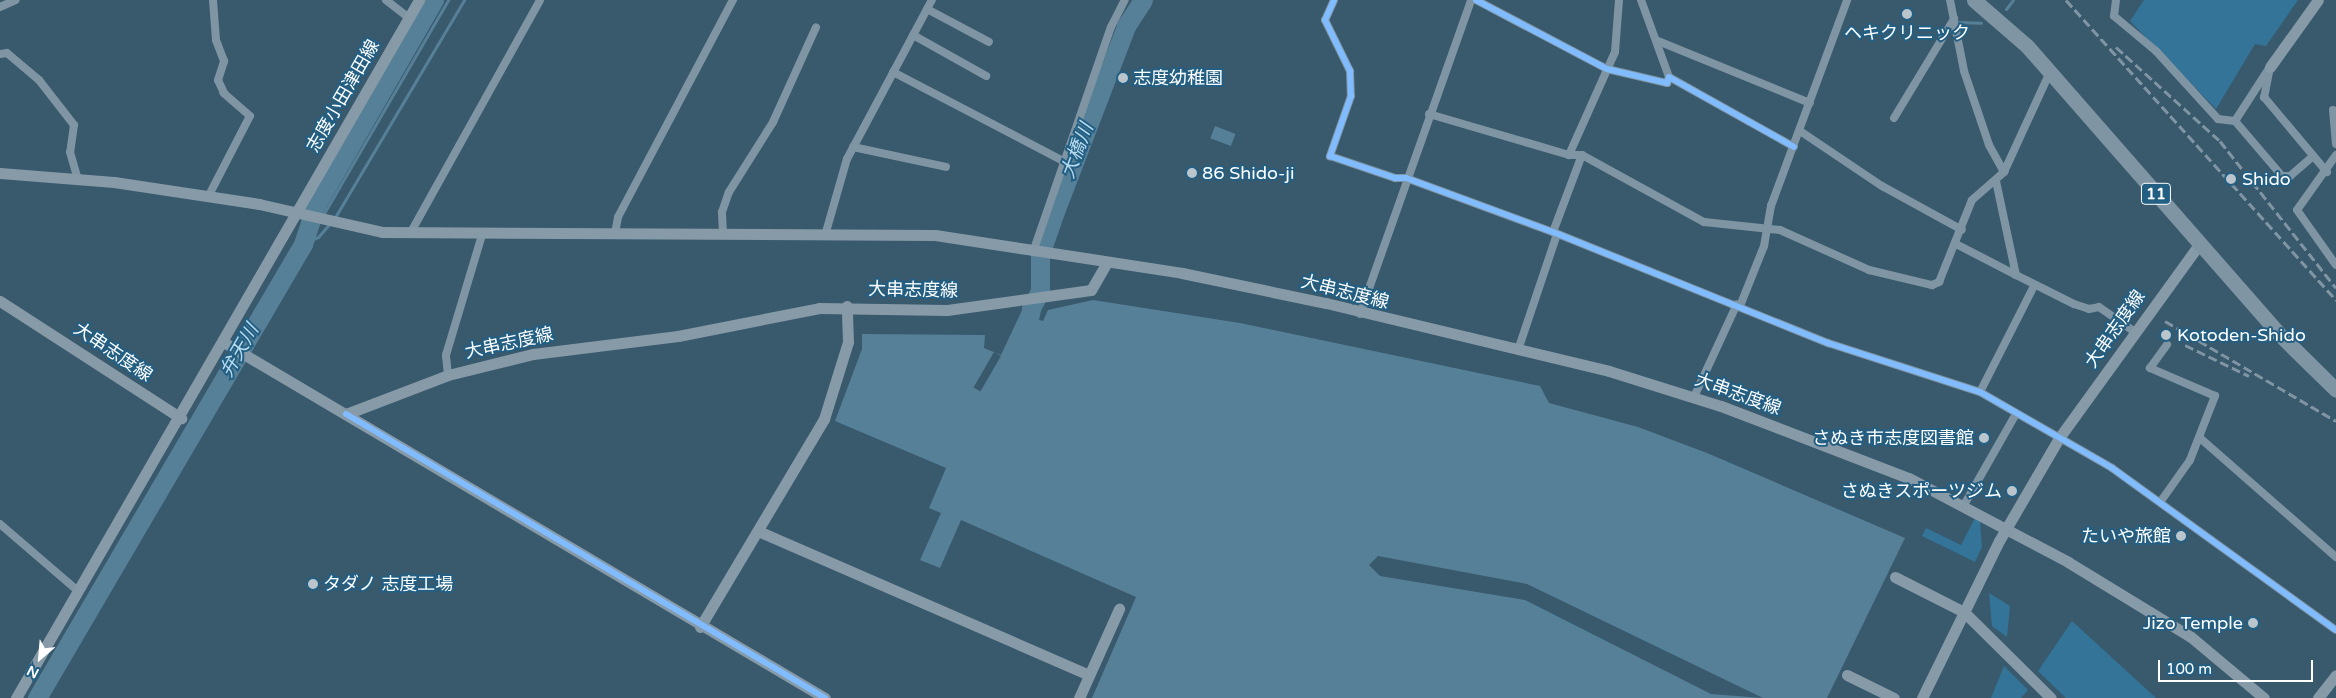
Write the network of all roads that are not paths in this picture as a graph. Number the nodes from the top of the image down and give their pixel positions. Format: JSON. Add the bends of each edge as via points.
{"nodes":[{"id":1,"x":16,"y":0,"type":"edge"},
{"id":2,"x":213,"y":0,"type":"edge"},
{"id":3,"x":386,"y":0,"type":"edge"},
{"id":4,"x":419,"y":0,"type":"edge"},
{"id":5,"x":540,"y":0,"type":"edge"},
{"id":6,"x":733,"y":0,"type":"edge"},
{"id":7,"x":932,"y":0,"type":"edge"},
{"id":8,"x":1125,"y":0,"type":"edge"},
{"id":9,"x":1334,"y":0,"type":"edge"},
{"id":10,"x":1471,"y":0,"type":"edge"},
{"id":11,"x":1476,"y":0,"type":"edge"},
{"id":12,"x":1619,"y":0,"type":"edge"},
{"id":13,"x":1642,"y":0,"type":"edge"},
{"id":14,"x":1847,"y":0,"type":"edge"},
{"id":15,"x":1950,"y":0,"type":"edge"},
{"id":16,"x":1974,"y":0,"type":"edge"},
{"id":17,"x":2116,"y":0,"type":"edge"},
{"id":18,"x":2318,"y":0,"type":"edge"},
{"id":19,"x":0,"y":7,"type":"edge"},
{"id":20,"x":927,"y":9,"type":"junction"},
{"id":21,"x":409,"y":18,"type":"junction"},
{"id":22,"x":1954,"y":19,"type":"junction"},
{"id":23,"x":816,"y":28,"type":"dead end"},
{"id":24,"x":913,"y":35,"type":"junction"},
{"id":25,"x":1658,"y":41,"type":"junction"},
{"id":26,"x":989,"y":42,"type":"dead end"},
{"id":27,"x":0,"y":54,"type":"edge"},
{"id":28,"x":2270,"y":67,"type":"junction"},
{"id":29,"x":1607,"y":69,"type":"junction"},
{"id":30,"x":893,"y":72,"type":"junction"},
{"id":31,"x":2050,"y":72,"type":"junction"},
{"id":32,"x":986,"y":76,"type":"dead end"},
{"id":33,"x":1669,"y":77,"type":"junction"},
{"id":34,"x":1810,"y":103,"type":"junction"},
{"id":35,"x":2333,"y":110,"type":"dead end"},
{"id":36,"x":1429,"y":114,"type":"junction"},
{"id":37,"x":1894,"y":118,"type":"dead end"},
{"id":38,"x":2235,"y":121,"type":"junction"},
{"id":39,"x":1800,"y":131,"type":"junction"},
{"id":40,"x":2336,"y":144,"type":"edge"},
{"id":41,"x":852,"y":147,"type":"junction"},
{"id":42,"x":1794,"y":147,"type":"junction"},
{"id":43,"x":1569,"y":155,"type":"junction"},
{"id":44,"x":1582,"y":155,"type":"junction"},
{"id":45,"x":2312,"y":156,"type":"junction"},
{"id":46,"x":2336,"y":156,"type":"edge"},
{"id":47,"x":1063,"y":161,"type":"junction"},
{"id":48,"x":946,"y":167,"type":"dead end"},
{"id":49,"x":2004,"y":172,"type":"junction"},
{"id":50,"x":2327,"y":172,"type":"junction"},
{"id":51,"x":0,"y":173,"type":"edge"},
{"id":52,"x":1406,"y":178,"type":"junction"},
{"id":53,"x":78,"y":180,"type":"junction"},
{"id":54,"x":1996,"y":181,"type":"junction"},
{"id":55,"x":208,"y":197,"type":"junction"},
{"id":56,"x":296,"y":211,"type":"junction"},
{"id":57,"x":1766,"y":227,"type":"junction"},
{"id":58,"x":1962,"y":230,"type":"junction"},
{"id":59,"x":411,"y":232,"type":"junction"},
{"id":60,"x":483,"y":232,"type":"junction"},
{"id":61,"x":826,"y":232,"type":"junction"},
{"id":62,"x":616,"y":233,"type":"junction"},
{"id":63,"x":723,"y":233,"type":"junction"},
{"id":64,"x":1555,"y":233,"type":"junction"},
{"id":65,"x":2200,"y":243,"type":"junction"},
{"id":66,"x":1956,"y":244,"type":"junction"},
{"id":67,"x":1034,"y":252,"type":"junction"},
{"id":68,"x":1106,"y":262,"type":"junction"},
{"id":69,"x":2336,"y":265,"type":"edge"},
{"id":70,"x":2016,"y":275,"type":"junction"},
{"id":71,"x":2034,"y":286,"type":"junction"},
{"id":72,"x":0,"y":301,"type":"edge"},
{"id":73,"x":1738,"y":305,"type":"junction"},
{"id":74,"x":847,"y":306,"type":"junction"},
{"id":75,"x":1360,"y":315,"type":"junction"},
{"id":76,"x":2135,"y":332,"type":"junction"},
{"id":77,"x":225,"y":343,"type":"junction"},
{"id":78,"x":2166,"y":345,"type":"dead end"},
{"id":79,"x":1518,"y":350,"type":"junction"},
{"id":80,"x":448,"y":375,"type":"junction"},
{"id":81,"x":2336,"y":390,"type":"edge"},
{"id":82,"x":1980,"y":392,"type":"junction"},
{"id":83,"x":1694,"y":397,"type":"junction"},
{"id":84,"x":346,"y":414,"type":"junction"},
{"id":85,"x":2016,"y":414,"type":"junction"},
{"id":86,"x":181,"y":418,"type":"junction"},
{"id":87,"x":2060,"y":438,"type":"junction"},
{"id":88,"x":2200,"y":438,"type":"junction"},
{"id":89,"x":2161,"y":501,"type":"junction"},
{"id":90,"x":1964,"y":505,"type":"junction"},
{"id":91,"x":0,"y":524,"type":"edge"},
{"id":92,"x":2007,"y":528,"type":"junction"},
{"id":93,"x":758,"y":532,"type":"junction"},
{"id":94,"x":2336,"y":557,"type":"edge"},
{"id":95,"x":1895,"y":577,"type":"dead end"},
{"id":96,"x":79,"y":592,"type":"junction"},
{"id":97,"x":1119,"y":609,"type":"dead end"},
{"id":98,"x":1964,"y":612,"type":"junction"},
{"id":99,"x":700,"y":627,"type":"junction"},
{"id":100,"x":2336,"y":630,"type":"edge"},
{"id":101,"x":1089,"y":675,"type":"junction"},
{"id":102,"x":1847,"y":675,"type":"dead end"},
{"id":103,"x":2336,"y":675,"type":"edge"},
{"id":104,"x":16,"y":698,"type":"edge"},
{"id":105,"x":825,"y":698,"type":"edge"},
{"id":106,"x":1079,"y":698,"type":"edge"},
{"id":107,"x":1894,"y":698,"type":"edge"},
{"id":108,"x":1922,"y":698,"type":"edge"},
{"id":109,"x":2051,"y":698,"type":"edge"},
{"id":110,"x":2264,"y":698,"type":"edge"},
{"id":111,"x":2318,"y":698,"type":"edge"}],
"edges":[{"from":1,"to":19,"type":"street"},
{"from":2,"to":55,"type":"street","via":[[216,40],[224,61],[218,80],[224,93],[250,116]]},
{"from":3,"to":21,"type":"street"},
{"from":4,"to":21,"type":"main road","name":"志度小田津田線"},
{"from":5,"to":59,"type":"street"},
{"from":6,"to":62,"type":"street","via":[[618,217]]},
{"from":7,"to":20,"type":"street"},
{"from":8,"to":47,"type":"street","via":[[1111,27]]},
{"from":9,"to":52,"type":"street","via":[[1325,20],[1350,71],[1351,96],[1330,156],[1395,178]]},
{"from":10,"to":36,"type":"street"},
{"from":11,"to":29,"type":"street"},
{"from":12,"to":29,"type":"street","via":[[1615,52]]},
{"from":13,"to":25,"type":"street"},
{"from":14,"to":34,"type":"street"},
{"from":15,"to":22,"type":"street"},
{"from":16,"to":31,"type":"highway","number":"11"},
{"from":17,"to":38,"type":"street","via":[[2114,16],[2156,50],[2218,119]]},
{"from":18,"to":28,"type":"main road"},
{"from":20,"to":24,"type":"street"},
{"from":20,"to":26,"type":"street"},
{"from":21,"to":56,"type":"main road","name":"志度小田津田線"},
{"from":22,"to":37,"type":"street"},
{"from":22,"to":49,"type":"street","via":[[1964,70],[1989,145]]},
{"from":23,"to":63,"type":"street","via":[[773,122],[729,192],[722,212]]},
{"from":24,"to":30,"type":"street"},
{"from":24,"to":32,"type":"street"},
{"from":25,"to":33,"type":"street"},
{"from":25,"to":34,"type":"street"},
{"from":27,"to":53,"type":"street","via":[[7,53],[40,80],[74,125],[70,152]]},
{"from":28,"to":38,"type":"street"},
{"from":28,"to":45,"type":"street","via":[[2264,97]]},
{"from":29,"to":33,"type":"street","via":[[1667,83]]},
{"from":29,"to":43,"type":"street"},
{"from":30,"to":41,"type":"street"},
{"from":30,"to":47,"type":"street"},
{"from":31,"to":49,"type":"street"},
{"from":31,"to":65,"type":"highway","number":"11"},
{"from":33,"to":42,"type":"street"},
{"from":34,"to":39,"type":"street"},
{"from":35,"to":40,"type":"street"},
{"from":36,"to":43,"type":"street"},
{"from":36,"to":52,"type":"street"},
{"from":38,"to":45,"type":"street","via":[[2282,176],[2290,176]]},
{"from":39,"to":42,"type":"street"},
{"from":39,"to":58,"type":"street","via":[[1882,186]]},
{"from":41,"to":48,"type":"street"},
{"from":41,"to":61,"type":"street"},
{"from":42,"to":57,"type":"street"},
{"from":43,"to":44,"type":"street"},
{"from":44,"to":57,"type":"street","via":[[1704,222],[1738,229]]},
{"from":44,"to":64,"type":"street"},
{"from":45,"to":50,"type":"street"},
{"from":46,"to":50,"type":"street"},
{"from":47,"to":67,"type":"street"},
{"from":49,"to":54,"type":"street"},
{"from":50,"to":69,"type":"street","via":[[2297,210]]},
{"from":51,"to":53,"type":"main road","name":"大串志度線"},
{"from":52,"to":64,"type":"street"},
{"from":52,"to":75,"type":"street"},
{"from":53,"to":55,"type":"main road","name":"大串志度線"},
{"from":54,"to":58,"type":"street","via":[[1982,188],[1972,200]]},
{"from":54,"to":70,"type":"street"},
{"from":55,"to":56,"type":"main road","name":"大串志度線"},
{"from":56,"to":59,"type":"main road","name":"大串志度線","via":[[362,230]]},
{"from":56,"to":77,"type":"main road","name":"志度小田津田線"},
{"from":57,"to":66,"type":"street","via":[[1820,246],[1869,270],[1932,285],[1939,282]]},
{"from":57,"to":73,"type":"street","via":[[1764,246]]},
{"from":58,"to":66,"type":"street"},
{"from":59,"to":60,"type":"main road","name":"大串志度線"},
{"from":60,"to":62,"type":"main road","name":"大串志度線"},
{"from":60,"to":80,"type":"street","via":[[446,355]]},
{"from":61,"to":63,"type":"main road","name":"大串志度線"},
{"from":61,"to":67,"type":"main road","name":"大串志度線","via":[[935,235]]},
{"from":62,"to":63,"type":"main road","name":"大串志度線"},
{"from":64,"to":73,"type":"street"},
{"from":64,"to":79,"type":"street"},
{"from":65,"to":76,"type":"main road","name":"大串志度線"},
{"from":65,"to":81,"type":"highway","number":"11","via":[[2278,333]]},
{"from":66,"to":70,"type":"street"},
{"from":67,"to":68,"type":"main road","name":"大串志度線"},
{"from":68,"to":74,"type":"main road","name":"大串志度線","via":[[1091,290],[1024,302],[948,310]]},
{"from":68,"to":75,"type":"main road","name":"大串志度線","via":[[1230,283]]},
{"from":70,"to":71,"type":"street"},
{"from":71,"to":76,"type":"street","via":[[2089,310],[2098,307]]},
{"from":71,"to":82,"type":"street"},
{"from":72,"to":86,"type":"main road","name":"大串志度線"},
{"from":73,"to":82,"type":"street","via":[[1837,346]]},
{"from":73,"to":83,"type":"street"},
{"from":74,"to":80,"type":"main road","name":"大串志度線","via":[[678,336],[533,354]]},
{"from":74,"to":93,"type":"main road","via":[[848,342],[824,419]]},
{"from":75,"to":79,"type":"main road","name":"大串志度線"},
{"from":76,"to":87,"type":"main road","name":"大串志度線"},
{"from":77,"to":84,"type":"main road"},
{"from":77,"to":86,"type":"main road"},
{"from":78,"to":88,"type":"street","via":[[2150,368],[2215,396]]},
{"from":79,"to":83,"type":"main road","name":"大串志度線"},
{"from":80,"to":84,"type":"main road","name":"大串志度線"},
{"from":82,"to":85,"type":"street"},
{"from":83,"to":90,"type":"main road","name":"大串志度線","via":[[1910,478]]},
{"from":84,"to":99,"type":"main road"},
{"from":85,"to":87,"type":"street"},
{"from":85,"to":90,"type":"street"},
{"from":86,"to":96,"type":"main road"},
{"from":87,"to":89,"type":"street"},
{"from":87,"to":92,"type":"main road","name":"大串志度線"},
{"from":88,"to":89,"type":"street"},
{"from":88,"to":94,"type":"street"},
{"from":89,"to":100,"type":"street"},
{"from":90,"to":92,"type":"main road","name":"大串志度線"},
{"from":91,"to":96,"type":"street"},
{"from":92,"to":98,"type":"main road"},
{"from":92,"to":110,"type":"main road","via":[[2191,637]]},
{"from":93,"to":99,"type":"main road"},
{"from":93,"to":101,"type":"main road"},
{"from":95,"to":98,"type":"main road"},
{"from":96,"to":104,"type":"main road"},
{"from":97,"to":101,"type":"main road"},
{"from":98,"to":108,"type":"main road"},
{"from":98,"to":109,"type":"main road"},
{"from":99,"to":105,"type":"main road"},
{"from":101,"to":106,"type":"main road"},
{"from":102,"to":107,"type":"main road"},
{"from":103,"to":111,"type":"main road"}]}
